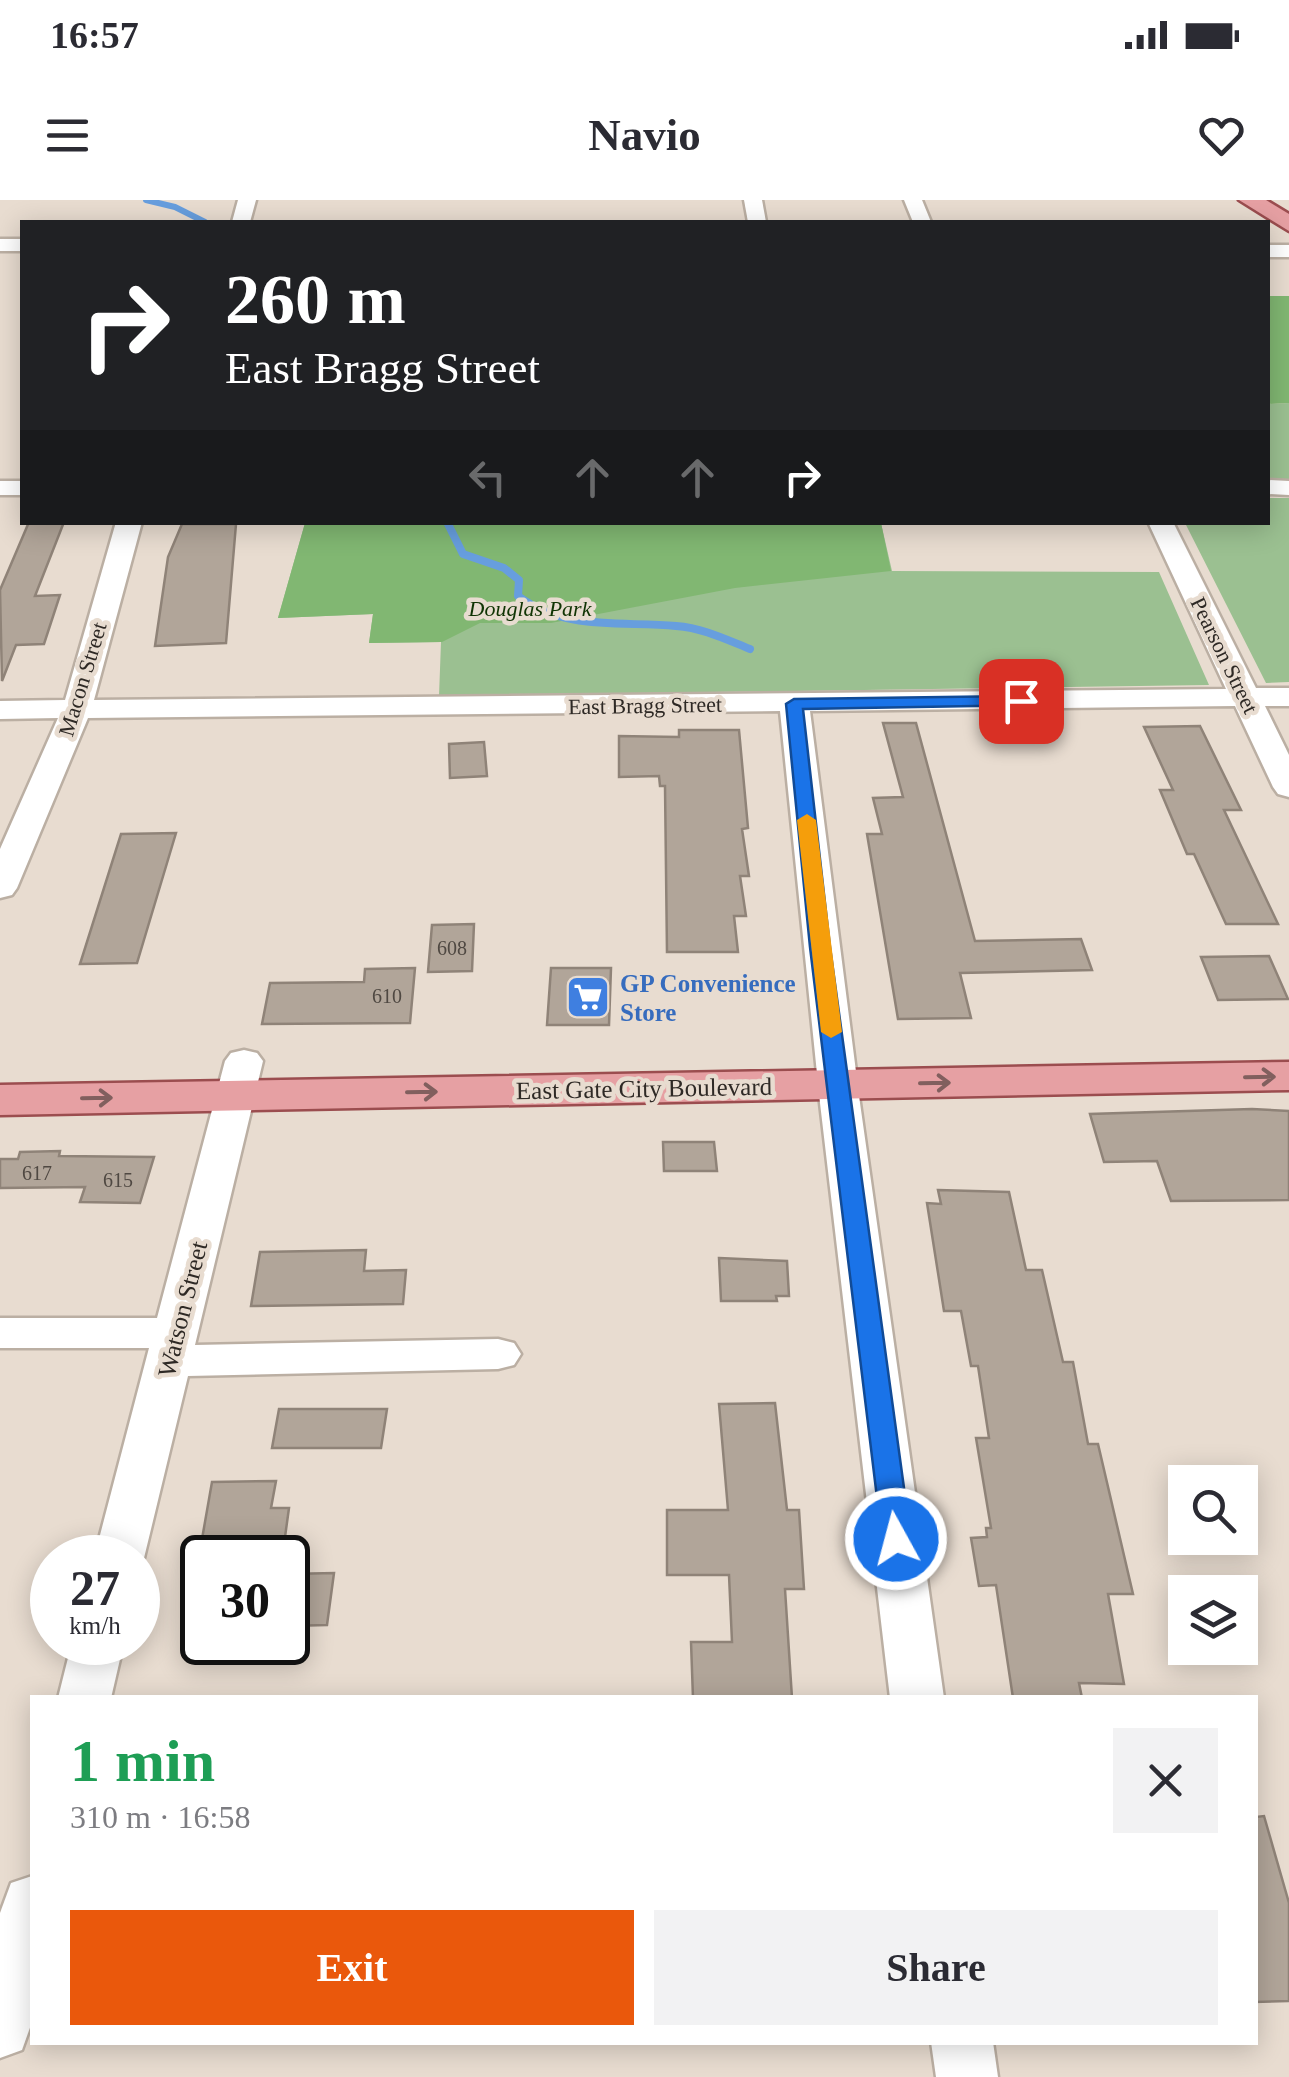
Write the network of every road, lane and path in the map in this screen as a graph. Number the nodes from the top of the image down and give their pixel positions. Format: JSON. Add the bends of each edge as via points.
{"nodes":[{"id":1,"x":1250,"y":200,"type":"edge"},
{"id":2,"x":1289,"y":224,"type":"edge"},
{"id":3,"x":128,"y":525,"type":"edge"},
{"id":4,"x":1161,"y":525,"type":"edge"},
{"id":5,"x":1289,"y":697,"type":"edge"},
{"id":6,"x":1247,"y":698,"type":"junction"},
{"id":7,"x":794,"y":704,"type":"junction"},
{"id":8,"x":77,"y":709,"type":"junction"},
{"id":9,"x":0,"y":710,"type":"edge"},
{"id":10,"x":1289,"y":787,"type":"edge"},
{"id":11,"x":0,"y":888,"type":"edge"},
{"id":12,"x":1289,"y":1043,"type":"edge"},
{"id":13,"x":0,"y":1066,"type":"edge"},
{"id":14,"x":836,"y":1068,"type":"junction"},
{"id":15,"x":1289,"y":1076,"type":"edge"},
{"id":16,"x":240,"y":1078,"type":"junction"},
{"id":17,"x":0,"y":1100,"type":"edge"},
{"id":18,"x":0,"y":1333,"type":"edge"},
{"id":19,"x":172,"y":1347,"type":"junction"},
{"id":20,"x":498,"y":1354,"type":"dead end"},
{"id":21,"x":125,"y":1535,"type":"edge"},
{"id":22,"x":92,"y":1665,"type":"edge"},
{"id":23,"x":85,"y":1695,"type":"edge"},
{"id":24,"x":917,"y":1695,"type":"edge"},
{"id":25,"x":30,"y":1894,"type":"edge"},
{"id":26,"x":0,"y":1895,"type":"edge"},
{"id":27,"x":30,"y":1910,"type":"edge"},
{"id":28,"x":0,"y":2030,"type":"edge"},
{"id":29,"x":962,"y":2045,"type":"edge"},
{"id":30,"x":967,"y":2077,"type":"edge"}],
"edges":[{"from":1,"to":2,"type":"main road"},
{"from":3,"to":8,"type":"street","name":"Macon Street"},
{"from":4,"to":6,"type":"street","name":"Pearson Street"},
{"from":5,"to":6,"type":"street","name":"East Bragg Street"},
{"from":6,"to":7,"type":"street","name":"East Bragg Street"},
{"from":6,"to":10,"type":"street","name":"Pearson Street"},
{"from":7,"to":8,"type":"street","name":"East Bragg Street"},
{"from":7,"to":14,"type":"street"},
{"from":8,"to":9,"type":"street","name":"East Bragg Street"},
{"from":8,"to":11,"type":"street","name":"Macon Street"},
{"from":12,"to":14,"type":"main road","name":"East Gate City Boulevard"},
{"from":13,"to":16,"type":"main road","name":"East Gate City Boulevard"},
{"from":14,"to":15,"type":"main road","name":"East Gate City Boulevard","one_way":true},
{"from":14,"to":16,"type":"main road","name":"East Gate City Boulevard"},
{"from":14,"to":24,"type":"street"},
{"from":17,"to":16,"type":"main road","name":"East Gate City Boulevard","one_way":true},
{"from":16,"to":19,"type":"street","name":"Watson Street"},
{"from":18,"to":19,"type":"street"},
{"from":19,"to":20,"type":"street"},
{"from":19,"to":21,"type":"street","name":"Watson Street"},
{"from":22,"to":23,"type":"street"},
{"from":25,"to":26,"type":"street"},
{"from":27,"to":28,"type":"street"},
{"from":29,"to":30,"type":"street"}]}
